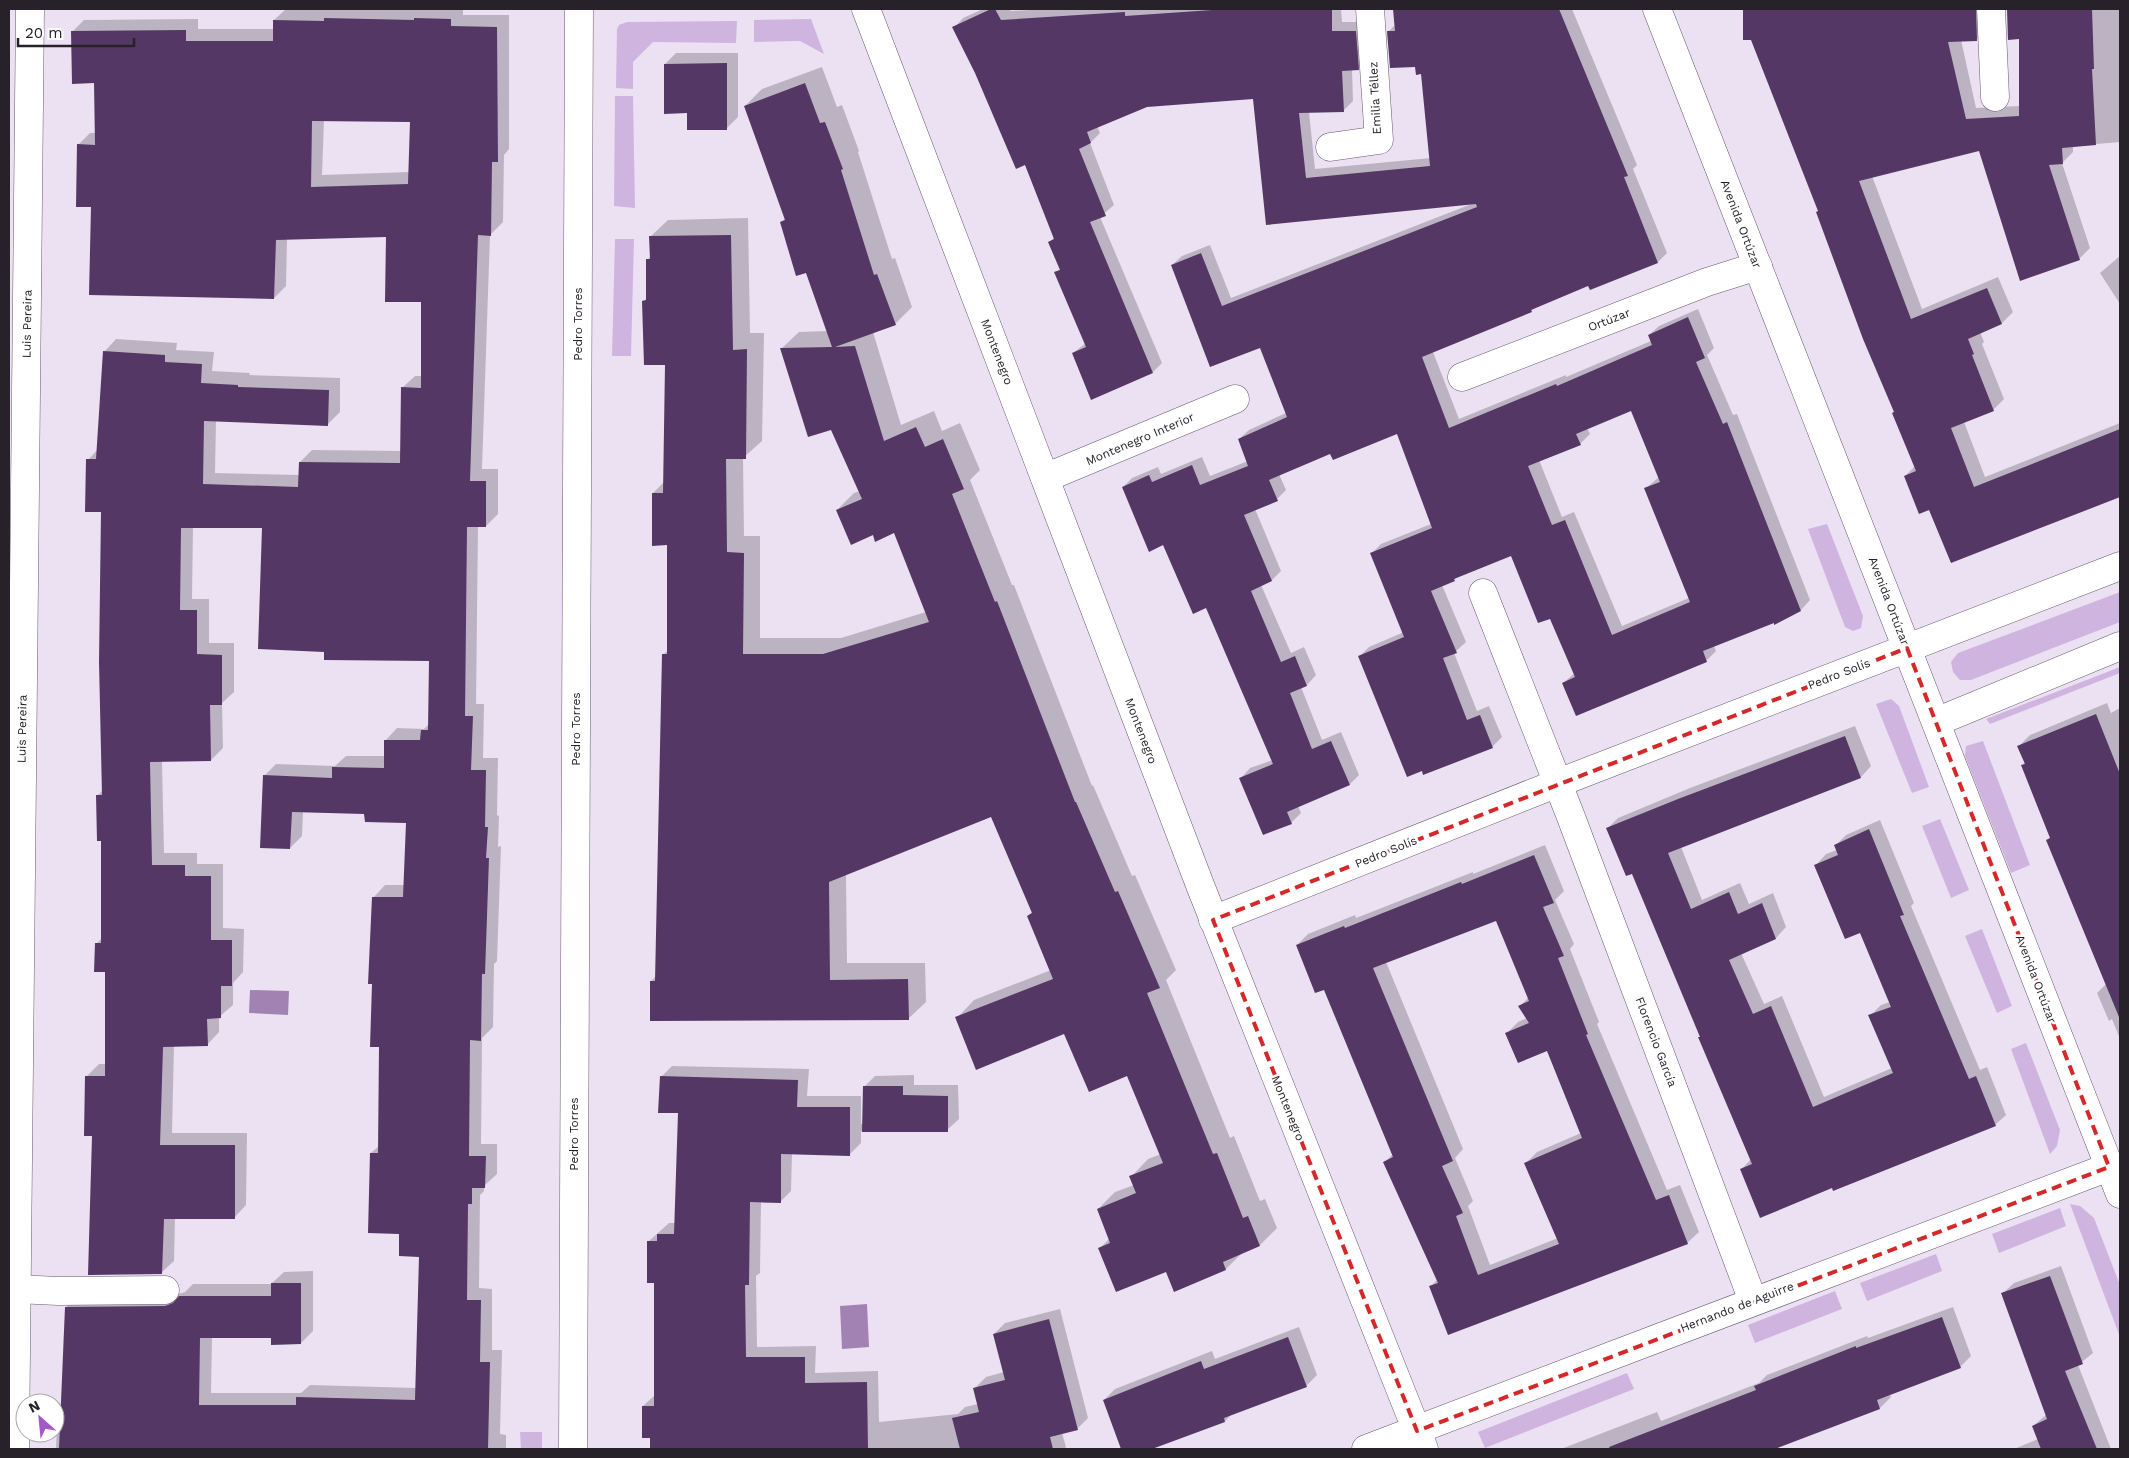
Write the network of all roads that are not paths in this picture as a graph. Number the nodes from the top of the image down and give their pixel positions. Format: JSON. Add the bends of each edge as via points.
{"nodes":[{"id":1,"x":30,"y":9,"type":"edge"},
{"id":2,"x":579,"y":9,"type":"edge"},
{"id":3,"x":866,"y":9,"type":"edge"},
{"id":4,"x":1370,"y":9,"type":"edge"},
{"id":5,"x":1657,"y":9,"type":"edge"},
{"id":6,"x":1991,"y":9,"type":"edge"},
{"id":7,"x":1995,"y":97,"type":"dead end"},
{"id":8,"x":1330,"y":147,"type":"dead end"},
{"id":9,"x":1758,"y":266,"type":"junction"},
{"id":10,"x":1462,"y":377,"type":"dead end"},
{"id":11,"x":1234,"y":399,"type":"dead end"},
{"id":12,"x":1045,"y":478,"type":"junction"},
{"id":13,"x":2120,"y":566,"type":"edge"},
{"id":14,"x":1484,"y":593,"type":"dead end"},
{"id":15,"x":2120,"y":646,"type":"edge"},
{"id":16,"x":1907,"y":648,"type":"junction"},
{"id":17,"x":1936,"y":722,"type":"junction"},
{"id":18,"x":1558,"y":783,"type":"junction"},
{"id":19,"x":1213,"y":920,"type":"junction"},
{"id":20,"x":2109,"y":1167,"type":"junction"},
{"id":21,"x":2120,"y":1194,"type":"edge"},
{"id":22,"x":16,"y":1289,"type":"junction"},
{"id":23,"x":165,"y":1290,"type":"dead end"},
{"id":24,"x":1753,"y":1301,"type":"junction"},
{"id":25,"x":1420,"y":1440,"type":"edge"},
{"id":26,"x":15,"y":1449,"type":"edge"},
{"id":27,"x":573,"y":1449,"type":"edge"},
{"id":28,"x":1366,"y":1449,"type":"edge"}],
"edges":[{"from":1,"to":22,"type":"street","name":"Luis Pereira"},
{"from":2,"to":27,"type":"street","name":"Pedro Torres"},
{"from":3,"to":12,"type":"street","name":"Montenegro"},
{"from":4,"to":8,"type":"street","name":"Emilia Téllez","via":[[1379,140]]},
{"from":5,"to":9,"type":"street","name":"Avenida Ortúzar"},
{"from":6,"to":7,"type":"street"},
{"from":9,"to":10,"type":"street","name":"Ortúzar","via":[[1707,282]]},
{"from":9,"to":16,"type":"street","name":"Avenida Ortúzar"},
{"from":11,"to":12,"type":"street","name":"Montenegro Interior"},
{"from":12,"to":19,"type":"street","name":"Montenegro"},
{"from":13,"to":16,"type":"street","name":"Pedro Solís"},
{"from":14,"to":18,"type":"street"},
{"from":15,"to":17,"type":"street"},
{"from":16,"to":17,"type":"street","name":"Avenida Ortúzar"},
{"from":16,"to":18,"type":"street","name":"Pedro Solís"},
{"from":17,"to":20,"type":"street","name":"Avenida Ortúzar"},
{"from":18,"to":19,"type":"street","name":"Pedro Solís"},
{"from":18,"to":24,"type":"street","name":"Florencio García"},
{"from":19,"to":25,"type":"street","name":"Montenegro"},
{"from":20,"to":21,"type":"street","name":"Avenida Ortúzar"},
{"from":20,"to":24,"type":"street","name":"Hernando de Aguirre"},
{"from":22,"to":23,"type":"street"},
{"from":22,"to":26,"type":"street","name":"Luis Pereira"},
{"from":24,"to":25,"type":"street","name":"Hernando de Aguirre"},
{"from":25,"to":28,"type":"street","name":"Hernando de Aguirre"}]}
